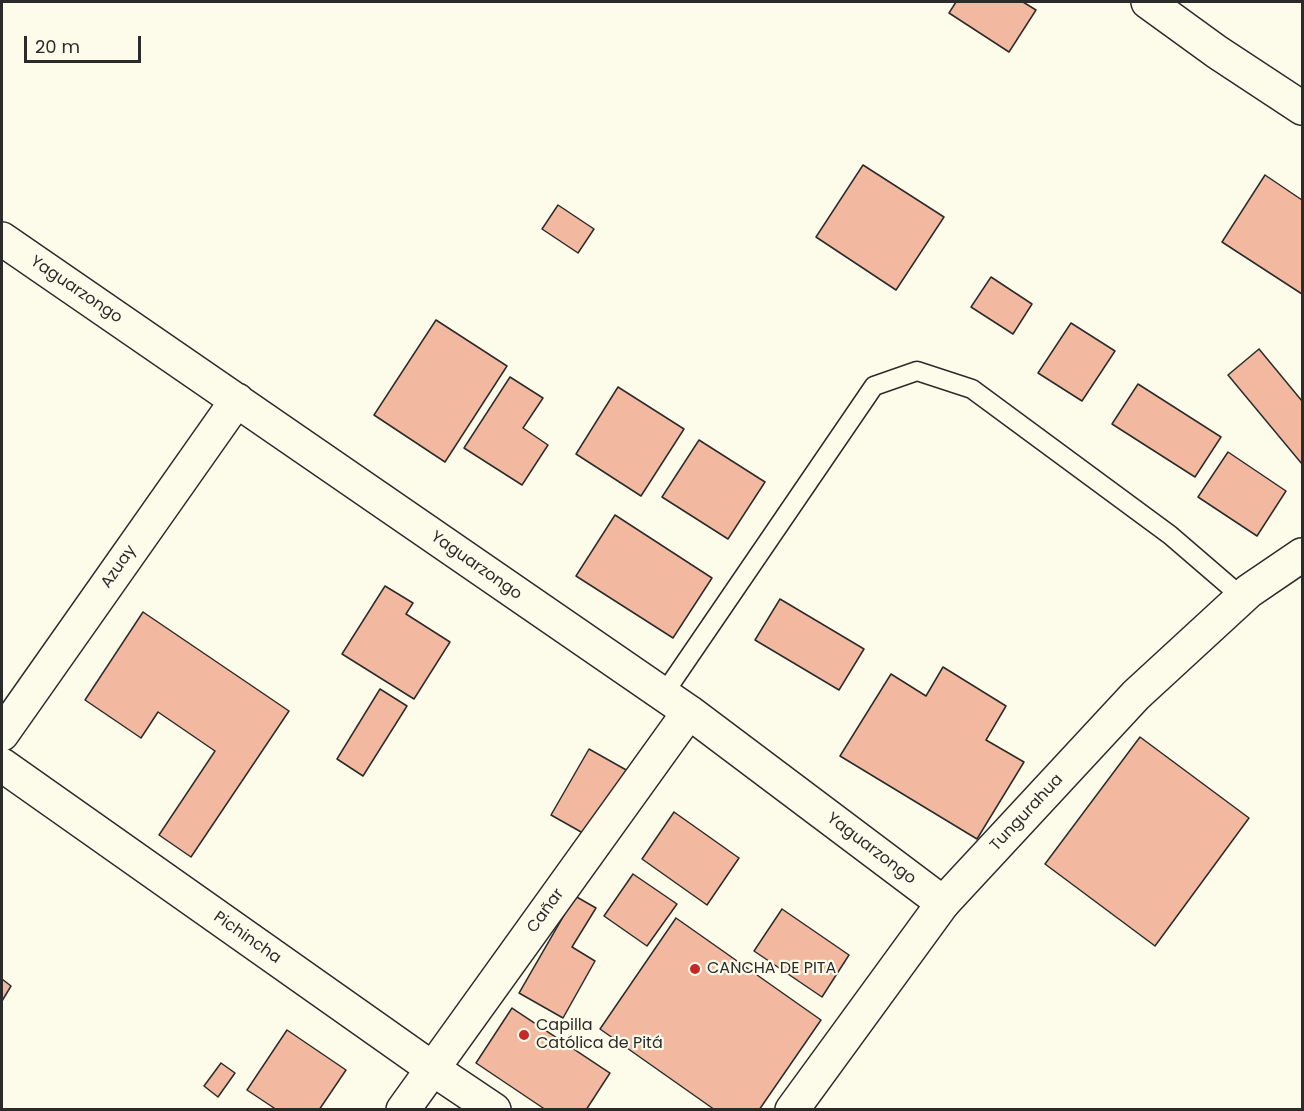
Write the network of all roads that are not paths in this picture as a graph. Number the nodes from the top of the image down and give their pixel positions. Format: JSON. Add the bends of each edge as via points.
{"nodes":[{"id":1,"x":1148,"y":2,"type":"edge"},
{"id":2,"x":1302,"y":108,"type":"edge"},
{"id":3,"x":2,"y":239,"type":"edge"},
{"id":4,"x":237,"y":400,"type":"junction"},
{"id":5,"x":1302,"y":555,"type":"edge"},
{"id":6,"x":1242,"y":597,"type":"junction"},
{"id":7,"x":676,"y":703,"type":"junction"},
{"id":8,"x":2,"y":734,"type":"edge"},
{"id":9,"x":2,"y":765,"type":"edge"},
{"id":10,"x":943,"y":903,"type":"junction"},
{"id":11,"x":433,"y":1069,"type":"junction"},
{"id":12,"x":403,"y":1110,"type":"edge"},
{"id":13,"x":494,"y":1110,"type":"edge"},
{"id":14,"x":792,"y":1110,"type":"edge"}],
"edges":[{"from":1,"to":2,"type":"main road"},
{"from":3,"to":4,"type":"main road","name":"Yaguarzongo"},
{"from":4,"to":7,"type":"main road","name":"Yaguarzongo"},
{"from":4,"to":8,"type":"main road","name":"Azuay"},
{"from":5,"to":6,"type":"main road","name":"Tungurahua"},
{"from":6,"to":7,"type":"lane","via":[[1170,535],[972,389],[917,371],[874,386]]},
{"from":6,"to":10,"type":"main road","name":"Tungurahua","via":[[1136,695]]},
{"from":7,"to":10,"type":"main road","name":"Yaguarzongo"},
{"from":7,"to":11,"type":"main road","name":"Cañar"},
{"from":9,"to":11,"type":"main road","name":"Pichincha"},
{"from":10,"to":14,"type":"main road","name":"Tungurahua"},
{"from":11,"to":12,"type":"main road","name":"Cañar"},
{"from":11,"to":13,"type":"main road","name":"Pichincha"}]}
